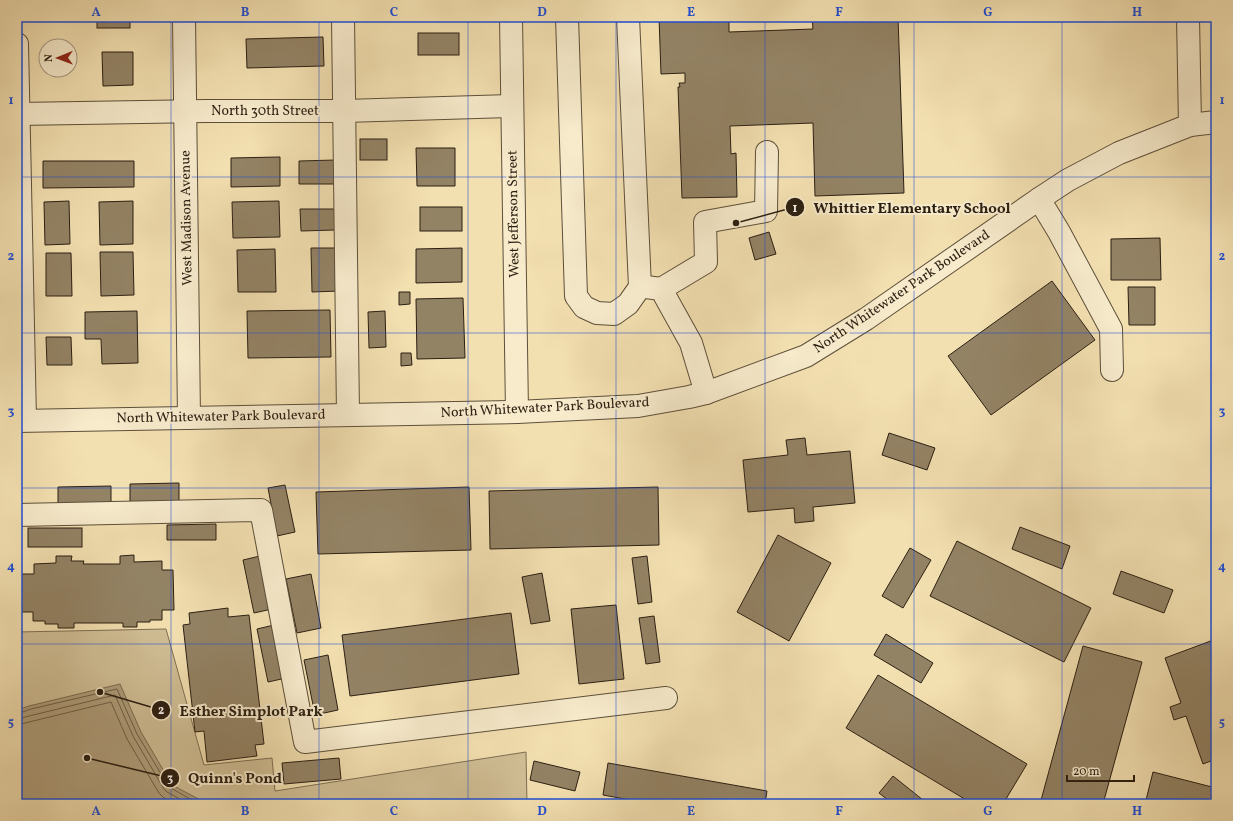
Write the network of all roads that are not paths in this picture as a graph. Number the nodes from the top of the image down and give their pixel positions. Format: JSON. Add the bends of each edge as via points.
{"nodes":[{"id":1,"x":184,"y":17,"type":"edge"},
{"id":2,"x":343,"y":17,"type":"edge"},
{"id":3,"x":511,"y":17,"type":"edge"},
{"id":4,"x":567,"y":17,"type":"edge"},
{"id":5,"x":628,"y":17,"type":"edge"},
{"id":6,"x":1188,"y":17,"type":"edge"},
{"id":7,"x":17,"y":44,"type":"edge"},
{"id":8,"x":512,"y":106,"type":"junction"},
{"id":9,"x":186,"y":111,"type":"junction"},
{"id":10,"x":345,"y":111,"type":"junction"},
{"id":11,"x":17,"y":114,"type":"edge"},
{"id":12,"x":1216,"y":122,"type":"edge"},
{"id":13,"x":1190,"y":125,"type":"junction"},
{"id":14,"x":767,"y":152,"type":"dead end"},
{"id":15,"x":1039,"y":199,"type":"junction"},
{"id":16,"x":651,"y":288,"type":"junction"},
{"id":17,"x":1112,"y":370,"type":"dead end"},
{"id":18,"x":706,"y":393,"type":"junction"},
{"id":19,"x":517,"y":412,"type":"junction"},
{"id":20,"x":348,"y":415,"type":"junction"},
{"id":21,"x":189,"y":418,"type":"junction"},
{"id":22,"x":21,"y":420,"type":"edge"},
{"id":23,"x":17,"y":515,"type":"edge"},
{"id":24,"x":666,"y":698,"type":"dead end"}],
"edges":[{"from":1,"to":9,"type":"street","name":"West Madison Avenue"},
{"from":2,"to":10,"type":"street"},
{"from":3,"to":8,"type":"street","name":"West Jefferson Street"},
{"from":4,"to":16,"type":"street","via":[[576,296],[584,307],[597,313],[614,314]]},
{"from":5,"to":16,"type":"street"},
{"from":6,"to":13,"type":"street"},
{"from":7,"to":11,"type":"street"},
{"from":8,"to":10,"type":"street","name":"North 30th Street"},
{"from":8,"to":19,"type":"street","name":"West Jefferson Street"},
{"from":9,"to":10,"type":"street","name":"North 30th Street"},
{"from":9,"to":11,"type":"street","name":"North 30th Street"},
{"from":9,"to":21,"type":"street","name":"West Madison Avenue"},
{"from":10,"to":20,"type":"street"},
{"from":11,"to":22,"type":"street"},
{"from":12,"to":13,"type":"street","name":"North Whitewater Park Boulevard"},
{"from":13,"to":15,"type":"street","name":"North Whitewater Park Boulevard","via":[[1119,153],[1068,180]]},
{"from":14,"to":16,"type":"street","via":[[766,211],[705,222],[706,262]]},
{"from":15,"to":17,"type":"street","via":[[1111,328]]},
{"from":15,"to":18,"type":"street","name":"North Whitewater Park Boulevard","via":[[866,319],[806,356]]},
{"from":16,"to":18,"type":"street","via":[[692,343]]},
{"from":18,"to":19,"type":"street","name":"North Whitewater Park Boulevard","via":[[638,406]]},
{"from":19,"to":20,"type":"street","name":"North Whitewater Park Boulevard"},
{"from":20,"to":21,"type":"street","name":"North Whitewater Park Boulevard"},
{"from":21,"to":22,"type":"street","name":"North Whitewater Park Boulevard"},
{"from":23,"to":24,"type":"street","via":[[261,510],[305,742]]}]}
